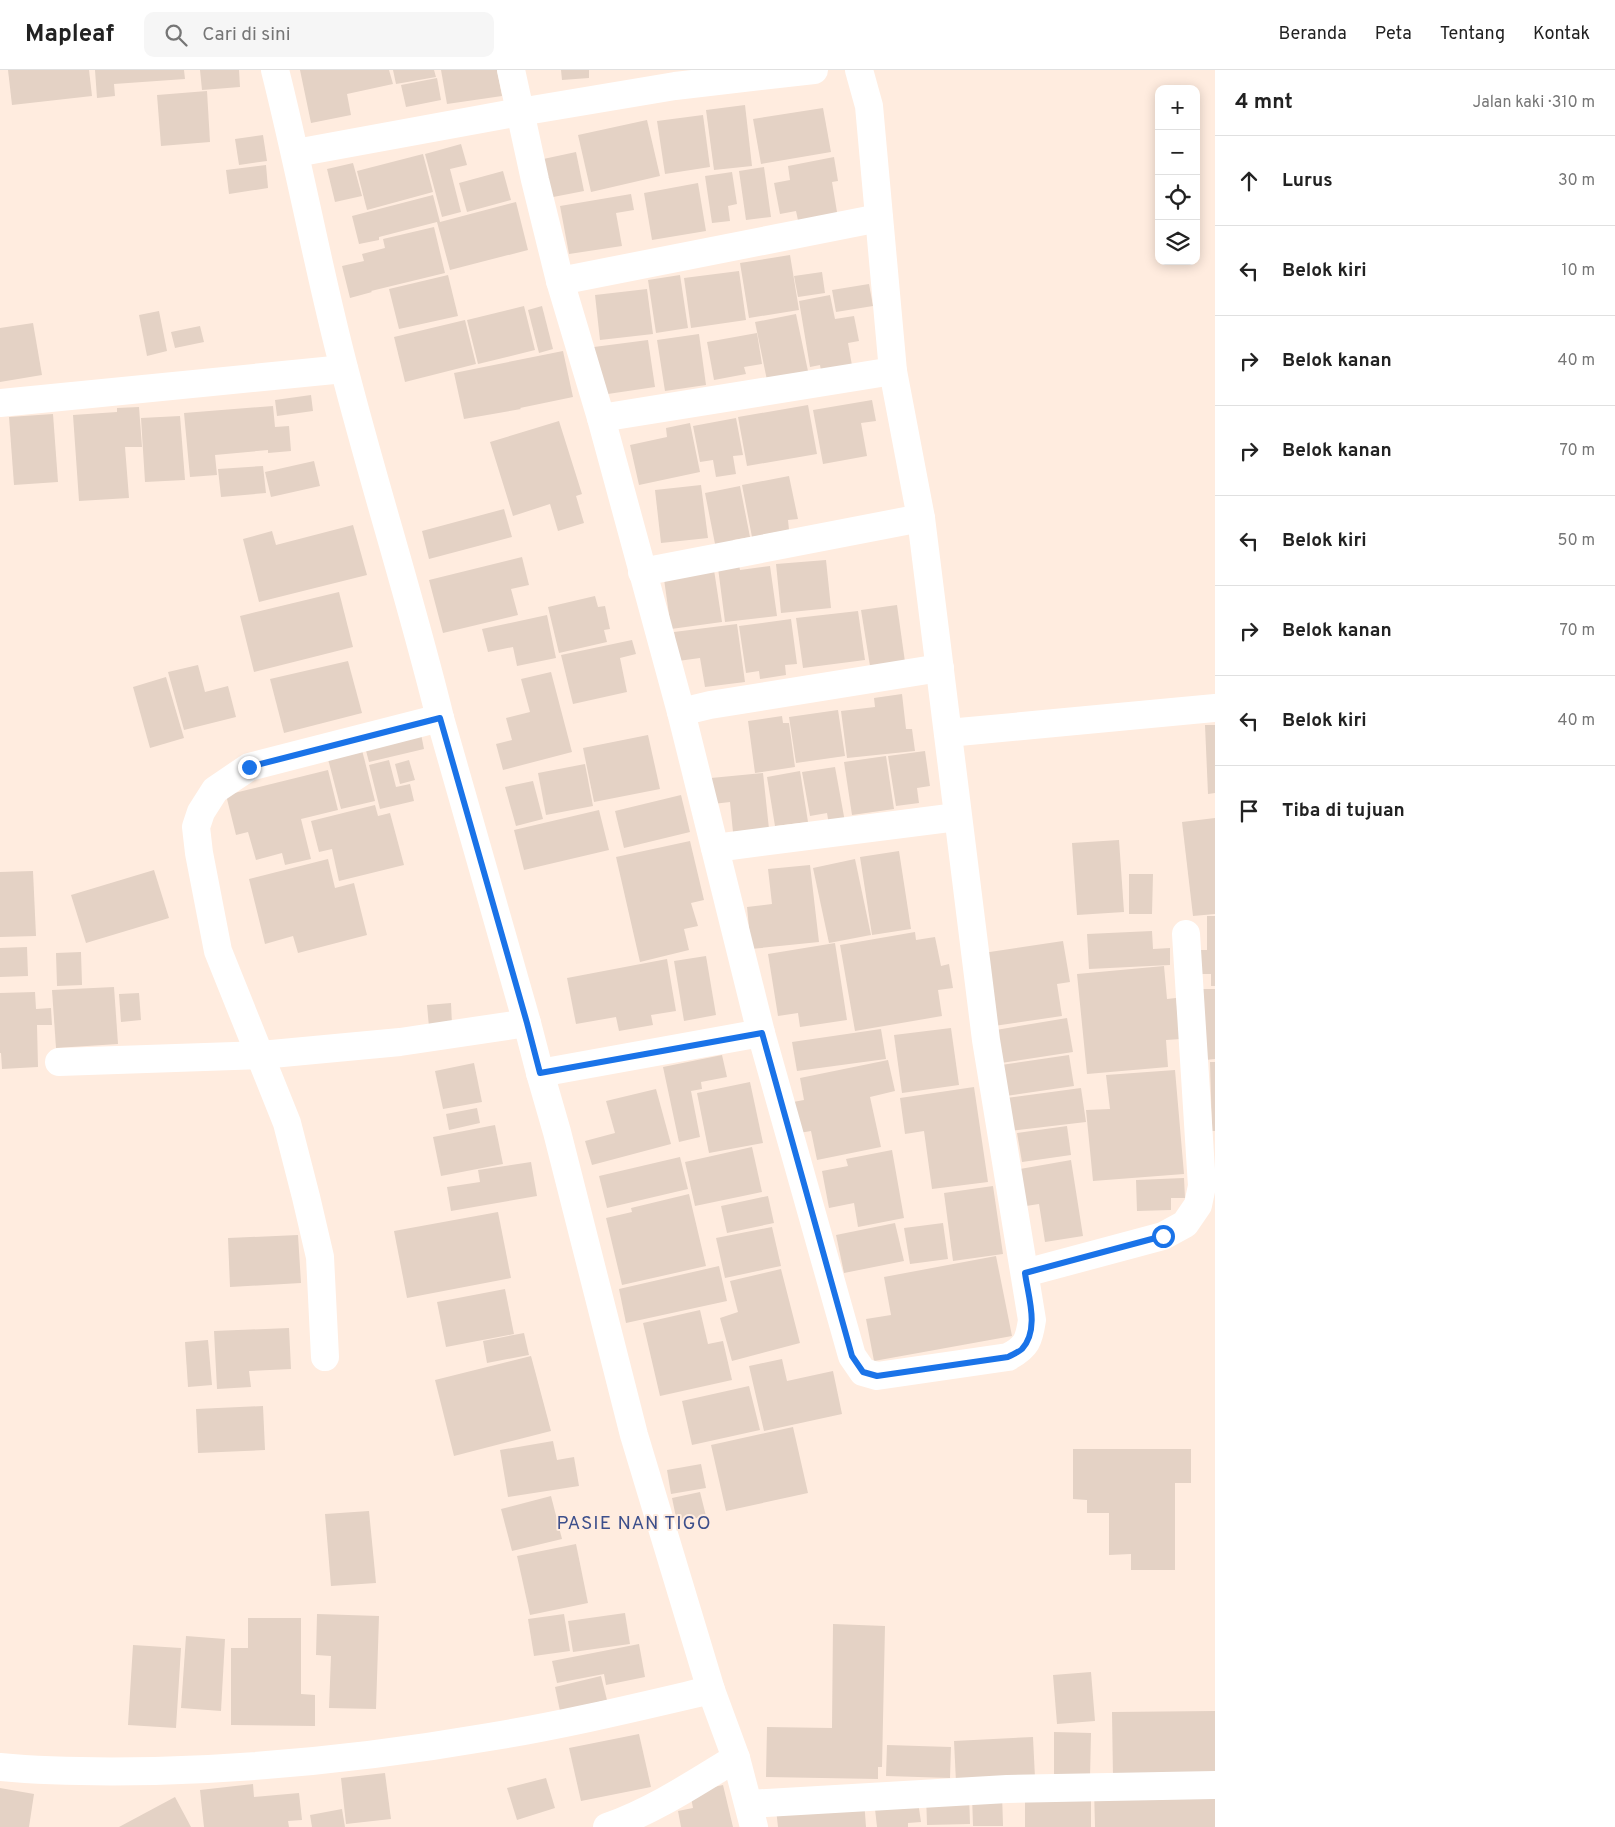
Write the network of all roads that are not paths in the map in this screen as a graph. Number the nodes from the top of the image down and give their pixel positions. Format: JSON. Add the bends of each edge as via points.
{"nodes":[{"id":1,"x":275,"y":70,"type":"edge"},
{"id":2,"x":512,"y":70,"type":"edge"},
{"id":3,"x":814,"y":70,"type":"edge"},
{"id":4,"x":859,"y":70,"type":"edge"},
{"id":5,"x":520,"y":112,"type":"junction"},
{"id":6,"x":296,"y":154,"type":"junction"},
{"id":7,"x":879,"y":218,"type":"junction"},
{"id":8,"x":560,"y":281,"type":"junction"},
{"id":9,"x":344,"y":369,"type":"junction"},
{"id":10,"x":893,"y":371,"type":"junction"},
{"id":11,"x":0,"y":402,"type":"edge"},
{"id":12,"x":601,"y":418,"type":"junction"},
{"id":13,"x":921,"y":518,"type":"junction"},
{"id":14,"x":642,"y":572,"type":"junction"},
{"id":15,"x":940,"y":668,"type":"junction"},
{"id":16,"x":1215,"y":708,"type":"edge"},
{"id":17,"x":681,"y":712,"type":"junction"},
{"id":18,"x":440,"y":718,"type":"junction"},
{"id":19,"x":948,"y":733,"type":"junction"},
{"id":20,"x":958,"y":817,"type":"junction"},
{"id":21,"x":715,"y":848,"type":"junction"},
{"id":22,"x":1186,"y":934,"type":"dead end"},
{"id":23,"x":527,"y":1023,"type":"junction"},
{"id":24,"x":762,"y":1033,"type":"junction"},
{"id":25,"x":261,"y":1055,"type":"junction"},
{"id":26,"x":58,"y":1062,"type":"dead end"},
{"id":27,"x":540,"y":1073,"type":"junction"},
{"id":28,"x":1025,"y":1273,"type":"junction"},
{"id":29,"x":325,"y":1356,"type":"dead end"},
{"id":30,"x":711,"y":1690,"type":"junction"},
{"id":31,"x":736,"y":1758,"type":"junction"},
{"id":32,"x":0,"y":1767,"type":"edge"},
{"id":33,"x":1215,"y":1785,"type":"edge"},
{"id":34,"x":751,"y":1816,"type":"edge"},
{"id":35,"x":607,"y":1827,"type":"edge"}],
"edges":[{"from":1,"to":6,"type":"street"},
{"from":2,"to":5,"type":"street"},
{"from":3,"to":5,"type":"street","via":[[674,86]]},
{"from":4,"to":7,"type":"street","via":[[869,106]]},
{"from":5,"to":6,"type":"street"},
{"from":5,"to":8,"type":"street"},
{"from":6,"to":9,"type":"street","via":[[320,274]]},
{"from":7,"to":8,"type":"street"},
{"from":7,"to":10,"type":"street"},
{"from":8,"to":12,"type":"street"},
{"from":9,"to":11,"type":"street"},
{"from":9,"to":18,"type":"street"},
{"from":10,"to":12,"type":"street"},
{"from":10,"to":13,"type":"street"},
{"from":12,"to":14,"type":"street"},
{"from":13,"to":14,"type":"street"},
{"from":13,"to":15,"type":"street"},
{"from":14,"to":17,"type":"street"},
{"from":15,"to":17,"type":"street"},
{"from":15,"to":19,"type":"street"},
{"from":16,"to":19,"type":"street"},
{"from":17,"to":21,"type":"street"},
{"from":18,"to":23,"type":"street"},
{"from":18,"to":25,"type":"street","via":[[249,767],[216,790],[201,812],[196,827],[198,844],[218,950]]},
{"from":19,"to":20,"type":"street"},
{"from":20,"to":21,"type":"street"},
{"from":20,"to":28,"type":"street","via":[[986,1040]]},
{"from":21,"to":24,"type":"street"},
{"from":22,"to":28,"type":"street","via":[[1202,1186],[1198,1205],[1185,1224],[1163,1236]]},
{"from":23,"to":25,"type":"street","via":[[400,1042]]},
{"from":23,"to":27,"type":"street"},
{"from":24,"to":27,"type":"street"},
{"from":24,"to":28,"type":"street","via":[[852,1356],[863,1372],[877,1376],[1008,1357],[1021,1350],[1029,1338],[1032,1320]]},
{"from":25,"to":26,"type":"street"},
{"from":25,"to":29,"type":"street","via":[[287,1123],[320,1257]]},
{"from":27,"to":30,"type":"street","via":[[634,1435]]},
{"from":30,"to":31,"type":"street"},
{"from":30,"to":32,"type":"street","via":[[490,1737],[324,1760],[222,1769],[51,1772]]},
{"from":31,"to":34,"type":"street"},
{"from":31,"to":35,"type":"street","via":[[656,1804]]},
{"from":33,"to":34,"type":"street","via":[[1006,1789]]}]}
